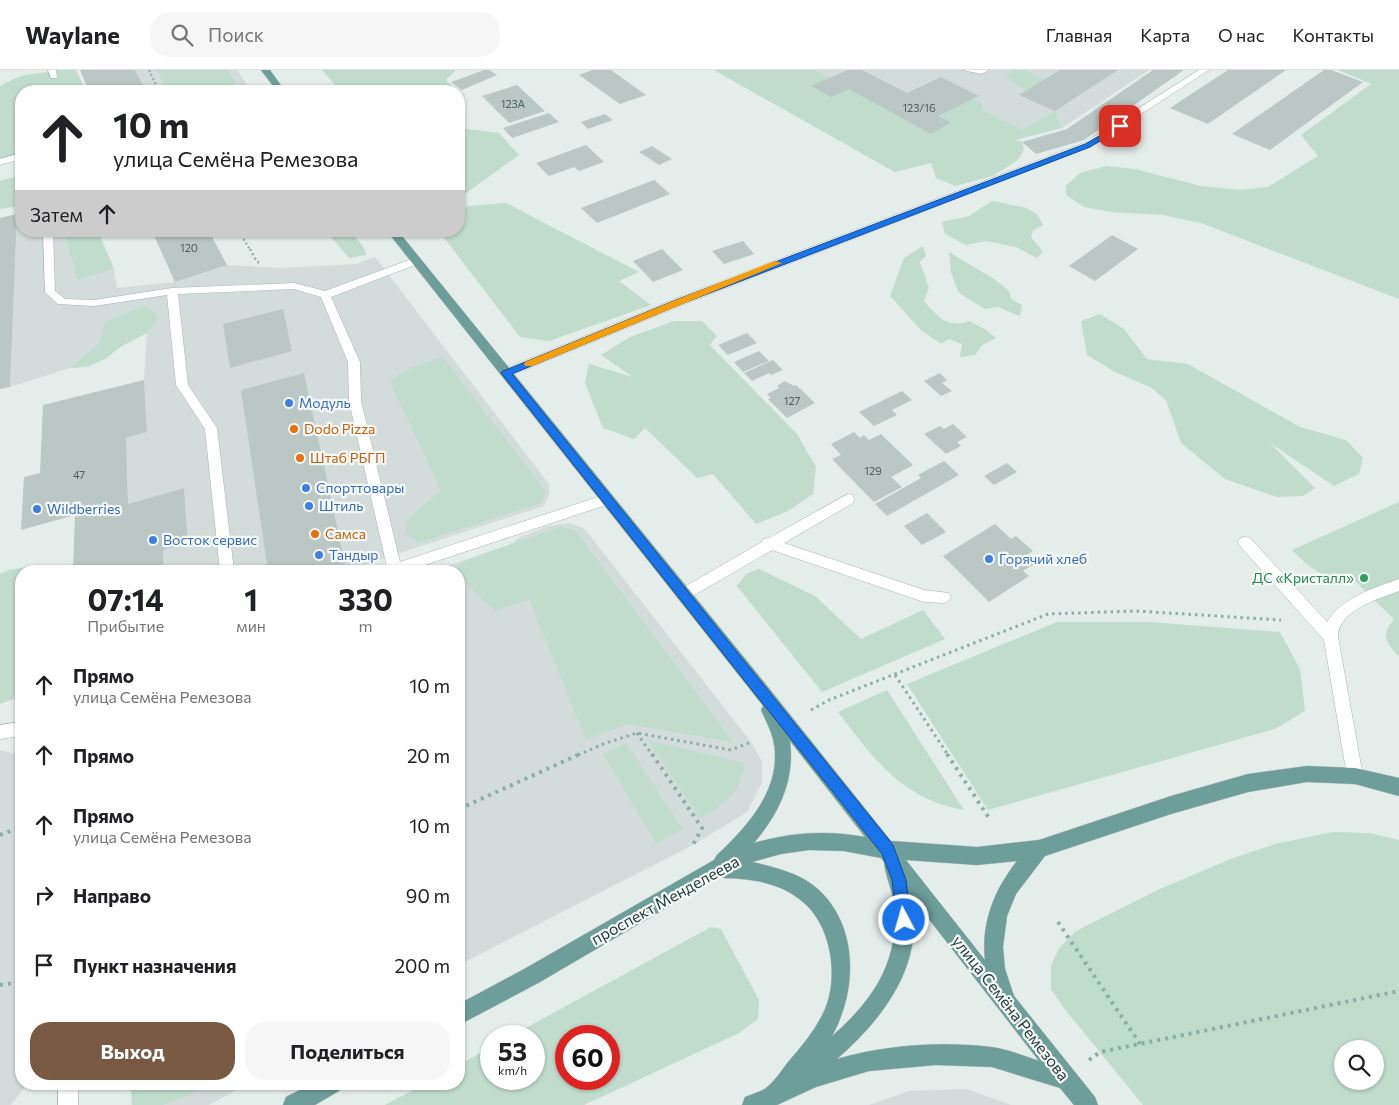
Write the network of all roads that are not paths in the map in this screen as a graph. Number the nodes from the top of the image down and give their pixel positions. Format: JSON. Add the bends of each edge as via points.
{"nodes":[{"id":1,"x":265,"y":70,"type":"edge"},
{"id":2,"x":967,"y":70,"type":"edge"},
{"id":3,"x":985,"y":70,"type":"edge"},
{"id":4,"x":1205,"y":70,"type":"edge"},
{"id":5,"x":277,"y":85,"type":"edge"},
{"id":6,"x":15,"y":158,"type":"edge"},
{"id":7,"x":0,"y":162,"type":"edge"},
{"id":8,"x":48,"y":237,"type":"edge"},
{"id":9,"x":397,"y":237,"type":"edge"},
{"id":10,"x":416,"y":261,"type":"junction"},
{"id":11,"x":172,"y":292,"type":"junction"},
{"id":12,"x":325,"y":295,"type":"junction"},
{"id":13,"x":506,"y":373,"type":"junction"},
{"id":14,"x":607,"y":499,"type":"junction"},
{"id":15,"x":848,"y":499,"type":"dead end"},
{"id":16,"x":1245,"y":542,"type":"dead end"},
{"id":17,"x":768,"y":543,"type":"junction"},
{"id":18,"x":226,"y":565,"type":"edge"},
{"id":19,"x":392,"y":565,"type":"edge"},
{"id":20,"x":408,"y":565,"type":"edge"},
{"id":21,"x":1399,"y":585,"type":"edge"},
{"id":22,"x":684,"y":594,"type":"junction"},
{"id":23,"x":944,"y":597,"type":"dead end"},
{"id":24,"x":1330,"y":637,"type":"junction"},
{"id":25,"x":758,"y":687,"type":"junction"},
{"id":26,"x":15,"y":730,"type":"edge"},
{"id":27,"x":0,"y":732,"type":"edge"},
{"id":28,"x":1355,"y":776,"type":"junction"},
{"id":29,"x":1399,"y":787,"type":"edge"},
{"id":30,"x":1039,"y":848,"type":"junction"},
{"id":31,"x":888,"y":850,"type":"junction"},
{"id":32,"x":715,"y":869,"type":"junction"},
{"id":33,"x":1008,"y":1006,"type":"junction"},
{"id":34,"x":465,"y":1012,"type":"edge"},
{"id":35,"x":1066,"y":1079,"type":"junction"},
{"id":36,"x":68,"y":1090,"type":"edge"},
{"id":37,"x":321,"y":1090,"type":"edge"},
{"id":38,"x":775,"y":1094,"type":"junction"},
{"id":39,"x":68,"y":1105,"type":"edge"},
{"id":40,"x":294,"y":1105,"type":"edge"},
{"id":41,"x":753,"y":1105,"type":"edge"},
{"id":42,"x":1087,"y":1105,"type":"edge"}],
"edges":[{"from":1,"to":5,"type":"main road"},
{"from":2,"to":3,"type":"lane"},
{"from":4,"to":13,"type":"street","via":[[1087,145],[681,301]]},
{"from":6,"to":7,"type":"street"},
{"from":8,"to":11,"type":"lane","via":[[50,292],[62,302],[94,304]]},
{"from":9,"to":10,"type":"main road"},
{"from":10,"to":12,"type":"lane"},
{"from":10,"to":13,"type":"main road"},
{"from":11,"to":12,"type":"lane","via":[[294,286]]},
{"from":11,"to":18,"type":"lane","via":[[182,385],[211,428]]},
{"from":12,"to":19,"type":"lane","via":[[354,362],[355,401]]},
{"from":13,"to":14,"type":"main road"},
{"from":14,"to":20,"type":"lane"},
{"from":14,"to":22,"type":"main road"},
{"from":15,"to":17,"type":"lane"},
{"from":16,"to":24,"type":"lane"},
{"from":17,"to":22,"type":"lane"},
{"from":17,"to":23,"type":"lane","via":[[924,596]]},
{"from":21,"to":24,"type":"lane","via":[[1354,604],[1332,625]]},
{"from":22,"to":25,"type":"main road"},
{"from":24,"to":28,"type":"lane"},
{"from":25,"to":31,"type":"main road","name":"улица Семёна Ремезова"},
{"from":25,"to":32,"type":"main road","via":[[782,740],[782,777],[760,823],[744,843]]},
{"from":26,"to":27,"type":"lane"},
{"from":28,"to":29,"type":"main road"},
{"from":28,"to":30,"type":"main road","via":[[1308,774],[1238,786]]},
{"from":30,"to":31,"type":"main road","name":"проспект Менделеева","via":[[977,856]]},
{"from":30,"to":33,"type":"main road","via":[[1006,890],[997,915],[993,940],[995,967]]},
{"from":31,"to":32,"type":"main road","name":"проспект Менделеева","via":[[844,842],[809,841],[755,852]]},
{"from":31,"to":33,"type":"main road","name":"улица Семёна Ремезова"},
{"from":31,"to":38,"type":"main road","via":[[904,907],[905,933],[897,970],[885,994],[864,1021]]},
{"from":32,"to":34,"type":"main road","name":"проспект Менделеева"},
{"from":32,"to":38,"type":"main road","via":[[746,869],[774,876],[801,888],[820,907],[837,937],[842,969],[836,1007],[819,1037]]},
{"from":33,"to":35,"type":"main road","name":"улица Семёна Ремезова"},
{"from":35,"to":38,"type":"main road","via":[[992,1057],[936,1055],[869,1061],[813,1077]]},
{"from":35,"to":42,"type":"main road","name":"улица Семёна Ремезова"},
{"from":36,"to":39,"type":"lane"},
{"from":37,"to":40,"type":"main road"},
{"from":38,"to":41,"type":"main road"}]}
